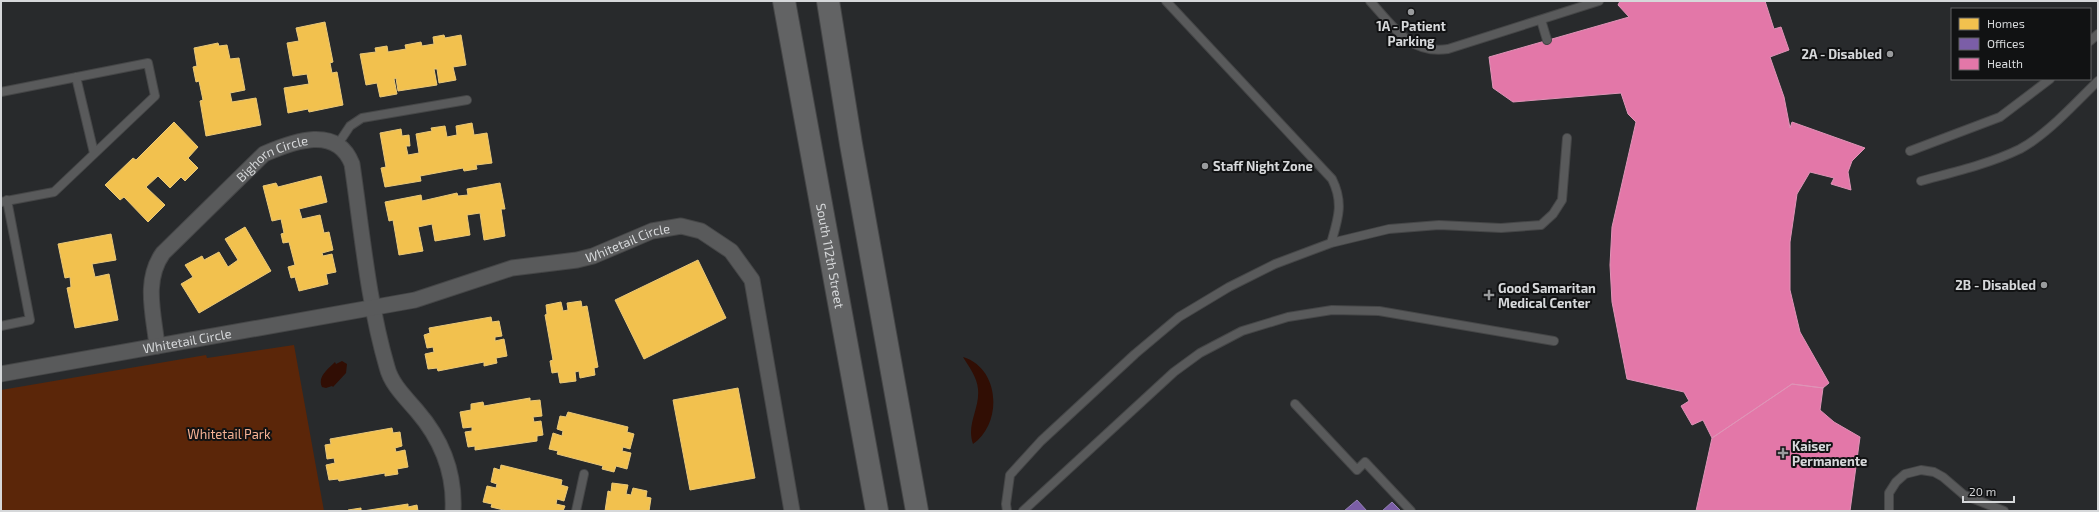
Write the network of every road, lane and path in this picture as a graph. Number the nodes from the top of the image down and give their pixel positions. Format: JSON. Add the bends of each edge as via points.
{"nodes":[{"id":1,"x":784,"y":1,"type":"edge"},
{"id":2,"x":828,"y":1,"type":"edge"},
{"id":3,"x":1166,"y":1,"type":"edge"},
{"id":4,"x":1370,"y":1,"type":"edge"},
{"id":5,"x":1599,"y":1,"type":"edge"},
{"id":6,"x":1541,"y":20,"type":"junction"},
{"id":7,"x":1547,"y":40,"type":"dead end"},
{"id":8,"x":76,"y":77,"type":"junction"},
{"id":9,"x":2049,"y":80,"type":"edge"},
{"id":10,"x":2098,"y":81,"type":"edge"},
{"id":11,"x":1,"y":92,"type":"edge"},
{"id":12,"x":467,"y":100,"type":"dead end"},
{"id":13,"x":1567,"y":138,"type":"dead end"},
{"id":14,"x":338,"y":144,"type":"junction"},
{"id":15,"x":1910,"y":151,"type":"dead end"},
{"id":16,"x":94,"y":153,"type":"junction"},
{"id":17,"x":1921,"y":181,"type":"dead end"},
{"id":18,"x":4,"y":201,"type":"edge"},
{"id":19,"x":1331,"y":243,"type":"junction"},
{"id":20,"x":374,"y":308,"type":"junction"},
{"id":21,"x":1,"y":326,"type":"edge"},
{"id":22,"x":1554,"y":342,"type":"dead end"},
{"id":23,"x":157,"y":346,"type":"junction"},
{"id":24,"x":2,"y":370,"type":"edge"},
{"id":25,"x":1295,"y":404,"type":"dead end"},
{"id":26,"x":584,"y":474,"type":"dead end"},
{"id":27,"x":453,"y":511,"type":"edge"},
{"id":28,"x":576,"y":511,"type":"edge"},
{"id":29,"x":792,"y":511,"type":"edge"},
{"id":30,"x":877,"y":511,"type":"edge"},
{"id":31,"x":917,"y":511,"type":"edge"},
{"id":32,"x":1007,"y":511,"type":"edge"},
{"id":33,"x":1023,"y":511,"type":"edge"},
{"id":34,"x":1411,"y":511,"type":"edge"},
{"id":35,"x":1889,"y":511,"type":"edge"},
{"id":36,"x":2004,"y":511,"type":"edge"}],
"edges":[{"from":1,"to":30,"type":"main road","name":"South 112th Street"},
{"from":2,"to":31,"type":"main road"},
{"from":3,"to":19,"type":"lane","via":[[1332,179],[1338,191],[1340,205]]},
{"from":4,"to":6,"type":"lane","via":[[1408,41],[1434,51]]},
{"from":5,"to":6,"type":"lane"},
{"from":6,"to":7,"type":"lane"},
{"from":8,"to":11,"type":"lane"},
{"from":8,"to":16,"type":"lane"},
{"from":8,"to":16,"type":"lane","via":[[148,63],[155,96]]},
{"from":9,"to":15,"type":"lane","via":[[2000,117]]},
{"from":10,"to":17,"type":"lane","via":[[2043,132],[2020,148],[1995,159]]},
{"from":12,"to":14,"type":"lane","via":[[362,118],[350,126]]},
{"from":13,"to":19,"type":"lane","via":[[1562,200],[1553,214],[1541,225],[1501,228],[1439,225],[1388,229]]},
{"from":14,"to":20,"type":"street","via":[[352,164]]},
{"from":14,"to":23,"type":"street","name":"Bighorn Circle","via":[[323,139],[306,140],[281,146],[264,154],[163,253],[157,261],[150,282]]},
{"from":16,"to":18,"type":"lane","via":[[54,192]]},
{"from":18,"to":21,"type":"lane","via":[[30,320]]},
{"from":19,"to":32,"type":"lane","via":[[1275,264],[1229,287],[1179,317],[1040,441],[1010,474]]},
{"from":20,"to":23,"type":"street","name":"Whitetail Circle"},
{"from":20,"to":27,"type":"street","via":[[387,369],[401,393],[438,440],[448,466],[454,496]]},
{"from":20,"to":29,"type":"street","name":"Whitetail Circle","via":[[415,300],[512,268],[593,256],[652,231],[681,226],[701,231],[731,251],[752,280]]},
{"from":22,"to":33,"type":"lane","via":[[1379,310],[1332,310],[1288,318],[1242,331],[1200,353],[1174,372]]},
{"from":23,"to":24,"type":"street","name":"Whitetail Circle"},
{"from":25,"to":34,"type":"lane","via":[[1357,470],[1365,462]]},
{"from":26,"to":28,"type":"lane"},
{"from":35,"to":36,"type":"lane","via":[[1890,493],[1896,482],[1905,474],[1921,470],[1934,472],[1964,495]]}]}
